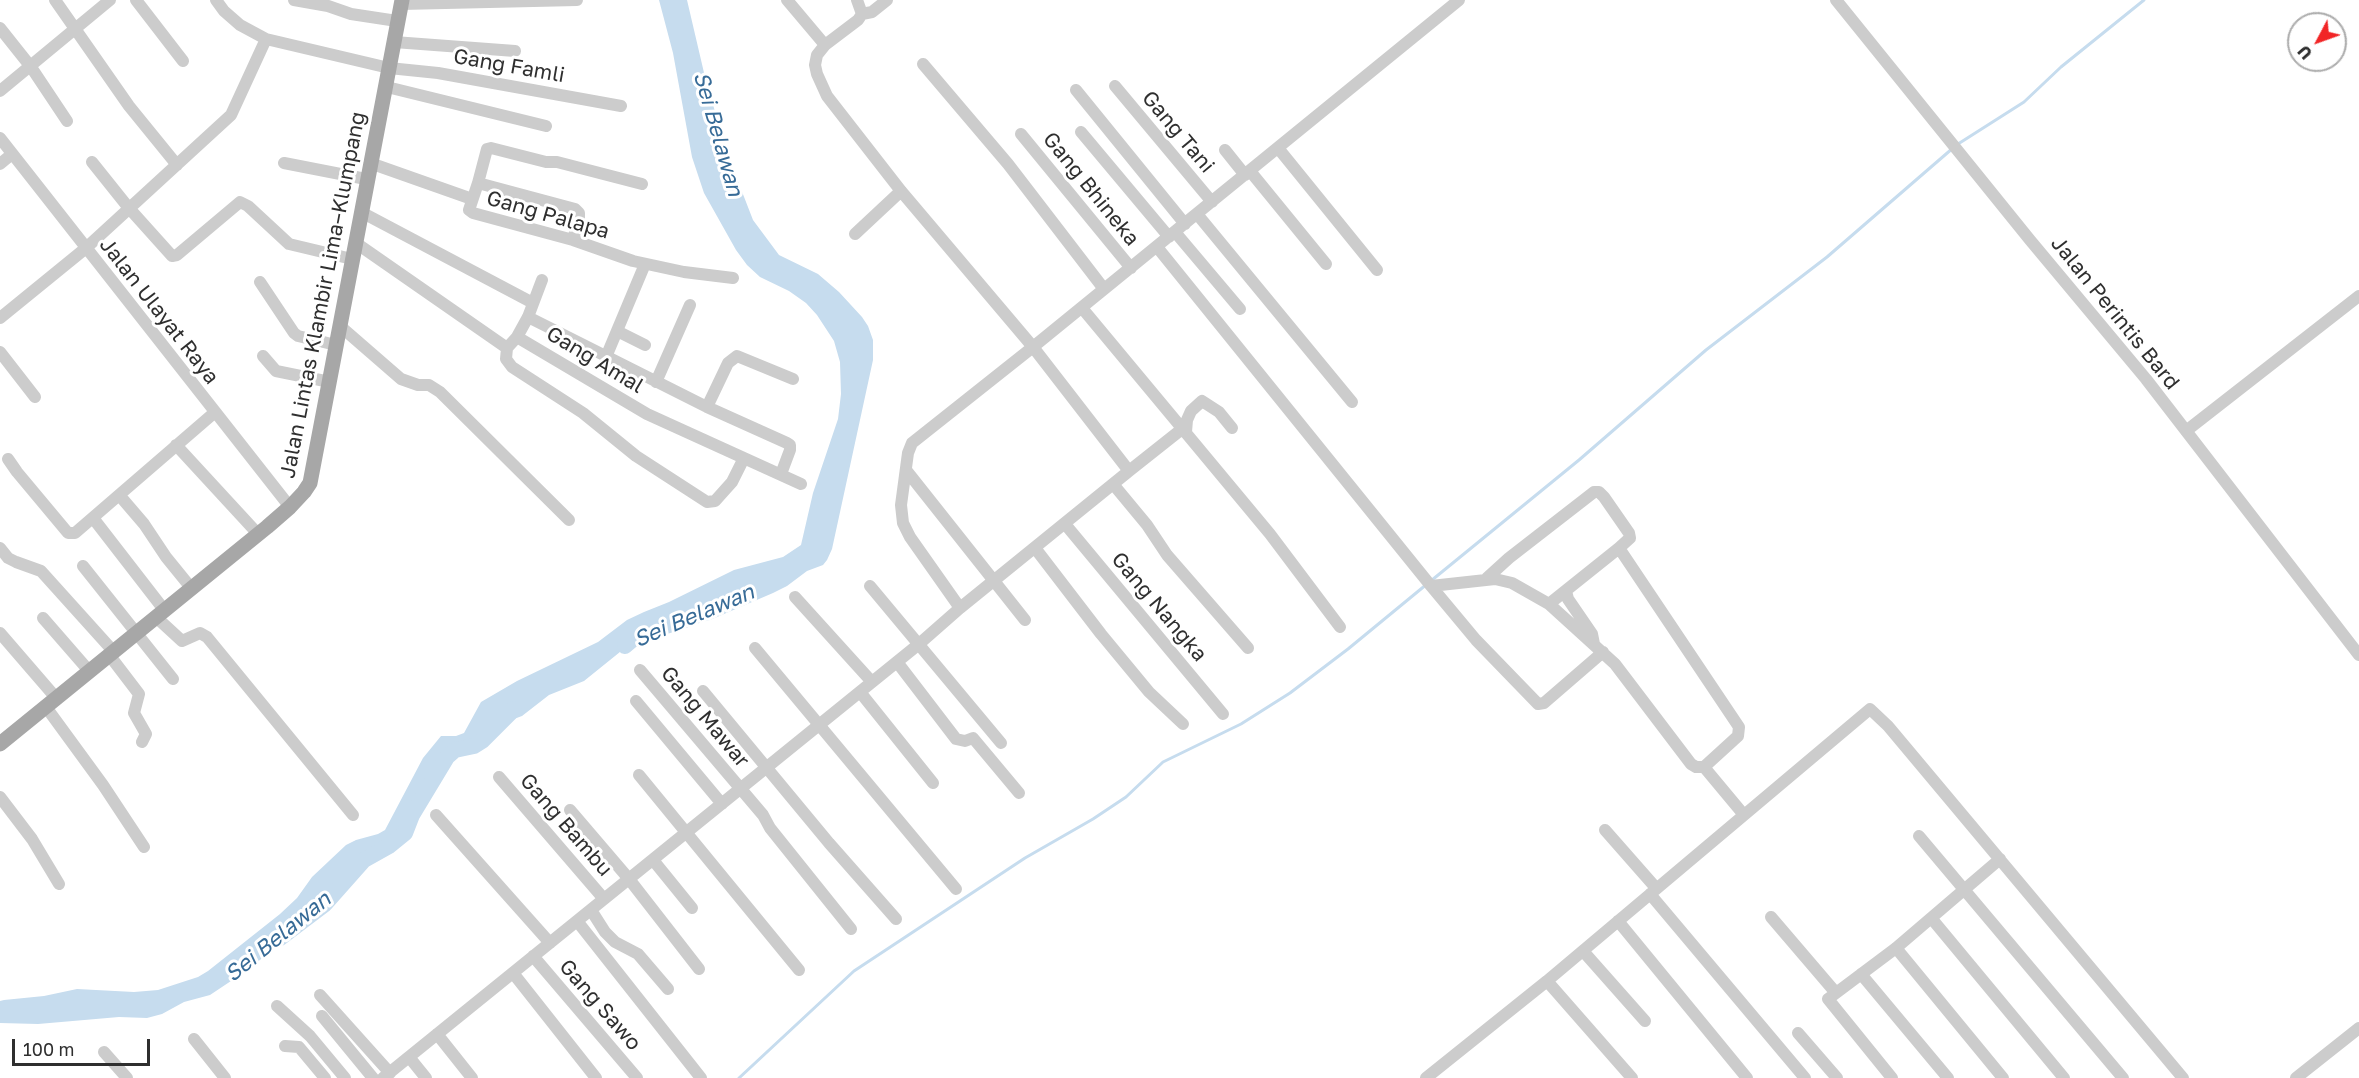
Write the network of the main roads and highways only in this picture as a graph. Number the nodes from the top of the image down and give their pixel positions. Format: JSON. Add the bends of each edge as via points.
{"nodes":[{"id":1,"x":401,"y":2,"type":"edge"},
{"id":2,"x":2,"y":740,"type":"edge"}],
"edges":[{"from":1,"to":2,"type":"main road","name":"Jalan Lintas Klambir Lima–Klumpang","via":[[310,483],[290,507],[258,534]]}]}
